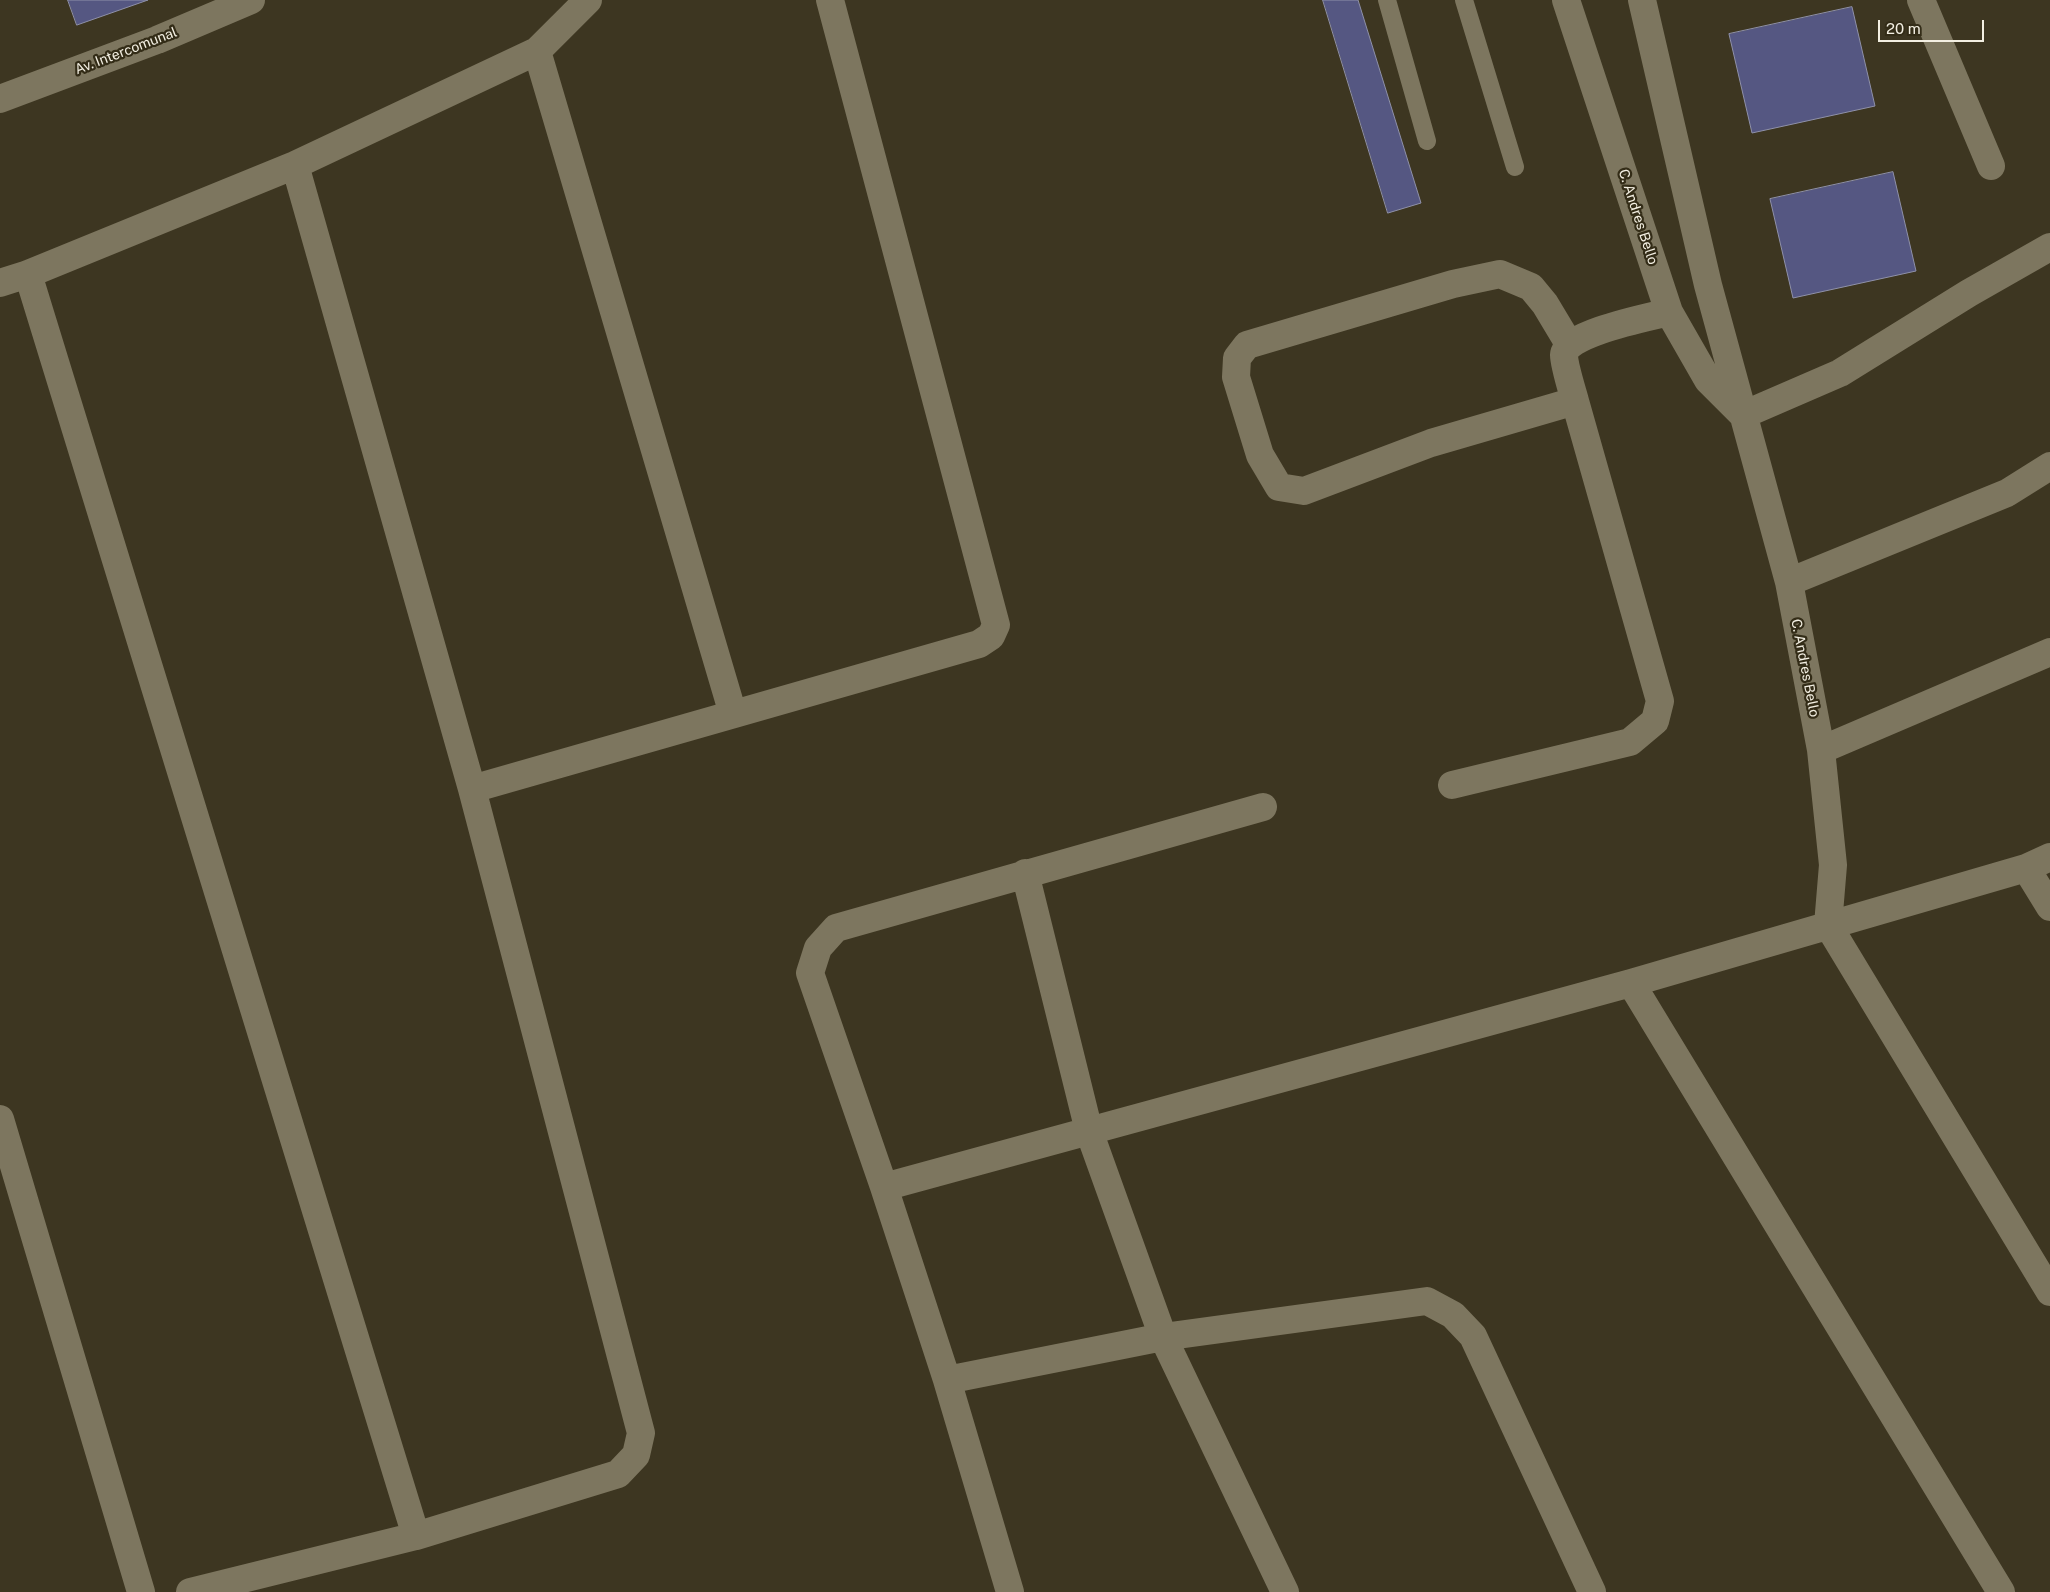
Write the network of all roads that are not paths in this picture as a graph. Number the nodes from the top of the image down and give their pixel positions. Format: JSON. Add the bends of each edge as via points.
{"nodes":[{"id":1,"x":251,"y":0,"type":"edge"},
{"id":2,"x":588,"y":0,"type":"edge"},
{"id":3,"x":830,"y":0,"type":"edge"},
{"id":4,"x":1386,"y":0,"type":"edge"},
{"id":5,"x":1464,"y":0,"type":"edge"},
{"id":6,"x":1566,"y":0,"type":"edge"},
{"id":7,"x":1642,"y":0,"type":"edge"},
{"id":8,"x":1921,"y":0,"type":"edge"},
{"id":9,"x":537,"y":50,"type":"junction"},
{"id":10,"x":0,"y":99,"type":"edge"},
{"id":11,"x":1427,"y":141,"type":"dead end"},
{"id":12,"x":296,"y":165,"type":"junction"},
{"id":13,"x":1991,"y":166,"type":"dead end"},
{"id":14,"x":1515,"y":167,"type":"dead end"},
{"id":15,"x":2050,"y":247,"type":"edge"},
{"id":16,"x":28,"y":274,"type":"junction"},
{"id":17,"x":0,"y":283,"type":"edge"},
{"id":18,"x":1669,"y":312,"type":"junction"},
{"id":19,"x":1569,"y":344,"type":"junction"},
{"id":20,"x":1575,"y":401,"type":"junction"},
{"id":21,"x":1744,"y":415,"type":"junction"},
{"id":22,"x":2050,"y":466,"type":"edge"},
{"id":23,"x":1789,"y":582,"type":"junction"},
{"id":24,"x":2050,"y":652,"type":"edge"},
{"id":25,"x":733,"y":714,"type":"junction"},
{"id":26,"x":1821,"y":750,"type":"junction"},
{"id":27,"x":1452,"y":785,"type":"dead end"},
{"id":28,"x":472,"y":789,"type":"junction"},
{"id":29,"x":1263,"y":807,"type":"dead end"},
{"id":30,"x":2038,"y":863,"type":"edge"},
{"id":31,"x":1026,"y":873,"type":"junction"},
{"id":32,"x":2050,"y":907,"type":"edge"},
{"id":33,"x":1828,"y":926,"type":"junction"},
{"id":34,"x":1631,"y":983,"type":"junction"},
{"id":35,"x":0,"y":1119,"type":"edge"},
{"id":36,"x":1089,"y":1131,"type":"junction"},
{"id":37,"x":884,"y":1187,"type":"junction"},
{"id":38,"x":2050,"y":1292,"type":"edge"},
{"id":39,"x":1163,"y":1338,"type":"junction"},
{"id":40,"x":947,"y":1380,"type":"junction"},
{"id":41,"x":416,"y":1536,"type":"junction"},
{"id":42,"x":140,"y":1592,"type":"edge"},
{"id":43,"x":190,"y":1592,"type":"edge"},
{"id":44,"x":1010,"y":1592,"type":"edge"},
{"id":45,"x":1285,"y":1592,"type":"edge"},
{"id":46,"x":1592,"y":1592,"type":"edge"},
{"id":47,"x":2001,"y":1592,"type":"edge"}],
"edges":[{"from":1,"to":10,"type":"street","name":"Av. Intercomunal","via":[[157,40]]},
{"from":2,"to":9,"type":"street"},
{"from":3,"to":25,"type":"street","via":[[996,625],[990,636],[979,644]]},
{"from":4,"to":11,"type":"lane"},
{"from":5,"to":14,"type":"lane"},
{"from":6,"to":18,"type":"street","name":"C. Andres Bello"},
{"from":7,"to":21,"type":"street","name":"C. Andres Bello","via":[[1708,285]]},
{"from":8,"to":13,"type":"street"},
{"from":9,"to":12,"type":"street"},
{"from":9,"to":25,"type":"street"},
{"from":12,"to":16,"type":"street"},
{"from":12,"to":28,"type":"street"},
{"from":15,"to":21,"type":"street","via":[[1840,373]]},
{"from":16,"to":17,"type":"street"},
{"from":16,"to":41,"type":"street"},
{"from":18,"to":19,"type":"street","via":[[1580,337]]},
{"from":18,"to":21,"type":"street","name":"C. Andres Bello","via":[[1708,380]]},
{"from":19,"to":20,"type":"street","via":[[1564,354]]},
{"from":19,"to":20,"type":"street","via":[[1531,287],[1500,274],[1453,284],[1247,345],[1237,358],[1236,377],[1260,455],[1280,487],[1304,491],[1431,443]]},
{"from":20,"to":27,"type":"street","via":[[1660,701],[1655,721],[1630,742]]},
{"from":21,"to":23,"type":"street","name":"C. Andres Bello"},
{"from":22,"to":23,"type":"street","via":[[2007,493]]},
{"from":23,"to":26,"type":"street","name":"C. Andres Bello"},
{"from":24,"to":26,"type":"street"},
{"from":25,"to":28,"type":"street"},
{"from":26,"to":33,"type":"street","name":"C. Andres Bello","via":[[1833,865]]},
{"from":28,"to":41,"type":"street","via":[[641,1432],[636,1455],[618,1474]]},
{"from":29,"to":31,"type":"street"},
{"from":30,"to":32,"type":"street"},
{"from":30,"to":33,"type":"street"},
{"from":31,"to":36,"type":"street"},
{"from":31,"to":37,"type":"street","via":[[836,928],[818,948],[810,973]]},
{"from":33,"to":34,"type":"street"},
{"from":33,"to":38,"type":"street"},
{"from":34,"to":36,"type":"street"},
{"from":34,"to":47,"type":"street"},
{"from":35,"to":42,"type":"street"},
{"from":36,"to":37,"type":"street"},
{"from":36,"to":39,"type":"street"},
{"from":37,"to":40,"type":"street"},
{"from":39,"to":40,"type":"street"},
{"from":39,"to":45,"type":"street"},
{"from":39,"to":46,"type":"street","via":[[1427,1302],[1453,1315],[1473,1336]]},
{"from":40,"to":44,"type":"street"},
{"from":41,"to":43,"type":"street"}]}
